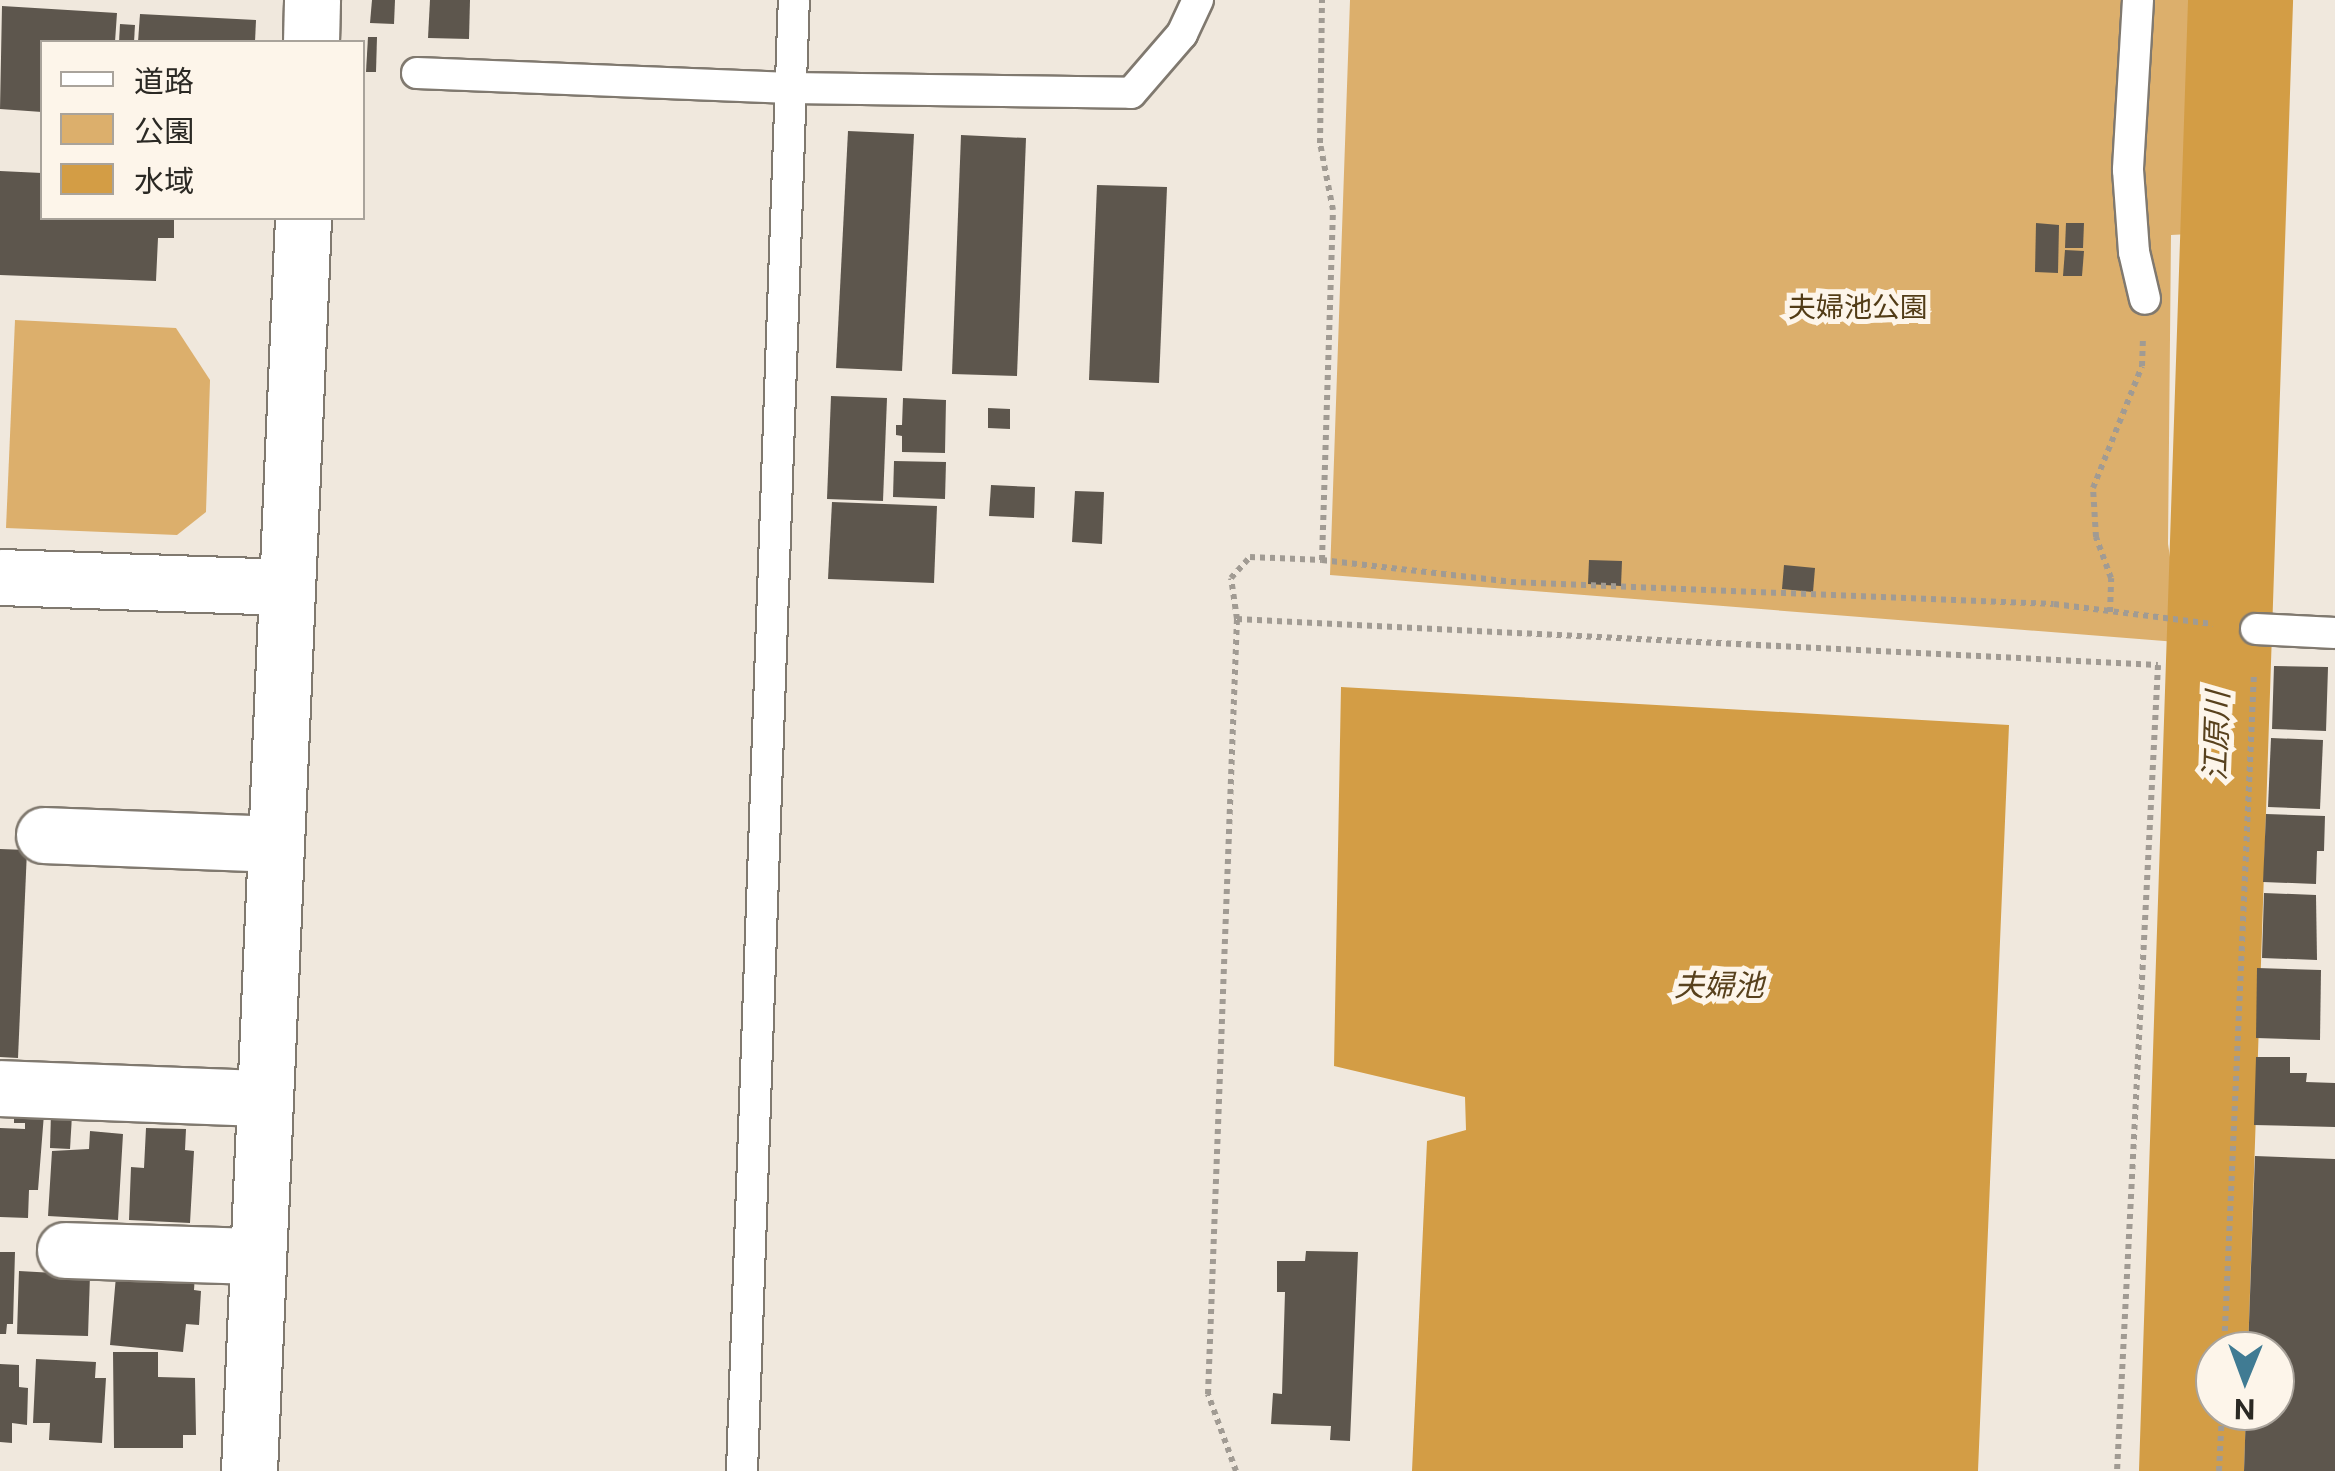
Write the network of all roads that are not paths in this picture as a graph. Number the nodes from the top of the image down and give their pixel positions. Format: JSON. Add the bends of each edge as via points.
{"nodes":[{"id":1,"x":312,"y":0,"type":"edge"},
{"id":2,"x":794,"y":0,"type":"edge"},
{"id":3,"x":1198,"y":0,"type":"edge"},
{"id":4,"x":2138,"y":0,"type":"edge"},
{"id":5,"x":310,"y":40,"type":"edge"},
{"id":6,"x":417,"y":73,"type":"dead end"},
{"id":7,"x":791,"y":88,"type":"junction"},
{"id":8,"x":303,"y":220,"type":"edge"},
{"id":9,"x":2145,"y":300,"type":"road end"},
{"id":10,"x":0,"y":578,"type":"edge"},
{"id":11,"x":287,"y":587,"type":"junction"},
{"id":12,"x":2256,"y":630,"type":"road end"},
{"id":13,"x":2335,"y":633,"type":"edge"},
{"id":14,"x":44,"y":835,"type":"dead end"},
{"id":15,"x":276,"y":844,"type":"junction"},
{"id":16,"x":0,"y":1088,"type":"edge"},
{"id":17,"x":265,"y":1098,"type":"junction"},
{"id":18,"x":65,"y":1250,"type":"dead end"},
{"id":19,"x":258,"y":1256,"type":"junction"},
{"id":20,"x":249,"y":1471,"type":"edge"},
{"id":21,"x":742,"y":1471,"type":"edge"}],
"edges":[{"from":1,"to":5,"type":"street"},
{"from":2,"to":7,"type":"lane"},
{"from":3,"to":7,"type":"lane","via":[[1182,34],[1131,93]]},
{"from":4,"to":9,"type":"lane","via":[[2128,170]]},
{"from":6,"to":7,"type":"lane"},
{"from":7,"to":21,"type":"lane"},
{"from":8,"to":11,"type":"street"},
{"from":10,"to":11,"type":"street"},
{"from":11,"to":15,"type":"street"},
{"from":12,"to":13,"type":"lane"},
{"from":14,"to":15,"type":"street"},
{"from":15,"to":17,"type":"street"},
{"from":16,"to":17,"type":"street"},
{"from":17,"to":19,"type":"street"},
{"from":18,"to":19,"type":"street"},
{"from":19,"to":20,"type":"street"}]}
